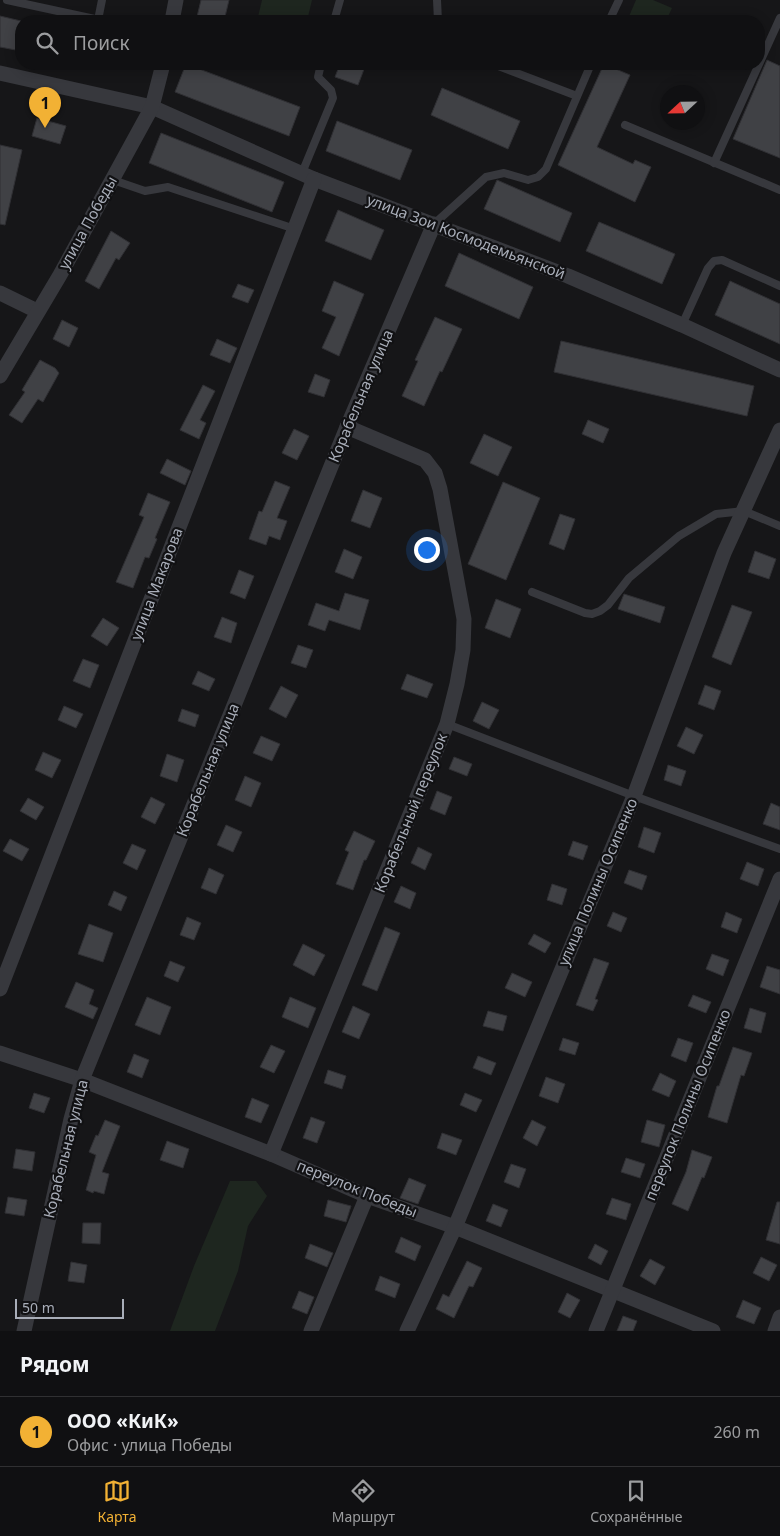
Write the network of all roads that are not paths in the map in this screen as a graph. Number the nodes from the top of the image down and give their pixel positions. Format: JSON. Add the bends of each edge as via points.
{"nodes":[{"id":1,"x":7,"y":0,"type":"edge"},
{"id":2,"x":102,"y":0,"type":"edge"},
{"id":3,"x":176,"y":0,"type":"edge"},
{"id":4,"x":340,"y":0,"type":"edge"},
{"id":5,"x":437,"y":0,"type":"edge"},
{"id":6,"x":619,"y":0,"type":"edge"},
{"id":7,"x":78,"y":15,"type":"edge"},
{"id":8,"x":101,"y":15,"type":"edge"},
{"id":9,"x":173,"y":15,"type":"edge"},
{"id":10,"x":336,"y":15,"type":"edge"},
{"id":11,"x":438,"y":15,"type":"edge"},
{"id":12,"x":612,"y":15,"type":"edge"},
{"id":13,"x":780,"y":18,"type":"edge"},
{"id":14,"x":765,"y":51,"type":"edge"},
{"id":15,"x":161,"y":70,"type":"edge"},
{"id":16,"x":320,"y":70,"type":"edge"},
{"id":17,"x":509,"y":70,"type":"edge"},
{"id":18,"x":588,"y":70,"type":"edge"},
{"id":19,"x":756,"y":70,"type":"edge"},
{"id":20,"x":0,"y":73,"type":"edge"},
{"id":21,"x":577,"y":96,"type":"junction"},
{"id":22,"x":152,"y":107,"type":"junction"},
{"id":23,"x":625,"y":125,"type":"dead end"},
{"id":24,"x":714,"y":163,"type":"junction"},
{"id":25,"x":308,"y":176,"type":"junction"},
{"id":26,"x":113,"y":180,"type":"junction"},
{"id":27,"x":780,"y":190,"type":"edge"},
{"id":28,"x":434,"y":224,"type":"junction"},
{"id":29,"x":295,"y":229,"type":"junction"},
{"id":30,"x":780,"y":286,"type":"edge"},
{"id":31,"x":0,"y":293,"type":"edge"},
{"id":32,"x":37,"y":311,"type":"junction"},
{"id":33,"x":682,"y":325,"type":"junction"},
{"id":34,"x":780,"y":370,"type":"edge"},
{"id":35,"x":0,"y":376,"type":"edge"},
{"id":36,"x":347,"y":427,"type":"junction"},
{"id":37,"x":780,"y":430,"type":"edge"},
{"id":38,"x":744,"y":511,"type":"junction"},
{"id":39,"x":780,"y":526,"type":"edge"},
{"id":40,"x":532,"y":592,"type":"dead end"},
{"id":41,"x":448,"y":724,"type":"junction"},
{"id":42,"x":634,"y":796,"type":"junction"},
{"id":43,"x":780,"y":849,"type":"edge"},
{"id":44,"x":780,"y":879,"type":"edge"},
{"id":45,"x":0,"y":989,"type":"edge"},
{"id":46,"x":0,"y":1053,"type":"edge"},
{"id":47,"x":82,"y":1080,"type":"junction"},
{"id":48,"x":271,"y":1154,"type":"junction"},
{"id":49,"x":367,"y":1196,"type":"junction"},
{"id":50,"x":455,"y":1227,"type":"junction"},
{"id":51,"x":613,"y":1291,"type":"junction"},
{"id":52,"x":780,"y":1317,"type":"edge"},
{"id":53,"x":24,"y":1331,"type":"edge"},
{"id":54,"x":311,"y":1331,"type":"edge"},
{"id":55,"x":407,"y":1331,"type":"edge"},
{"id":56,"x":596,"y":1331,"type":"edge"},
{"id":57,"x":712,"y":1331,"type":"edge"},
{"id":58,"x":774,"y":1331,"type":"edge"}],
"edges":[{"from":1,"to":7,"type":"lane"},
{"from":2,"to":8,"type":"lane"},
{"from":3,"to":9,"type":"street"},
{"from":4,"to":10,"type":"lane"},
{"from":5,"to":11,"type":"lane"},
{"from":6,"to":12,"type":"lane"},
{"from":13,"to":14,"type":"lane"},
{"from":15,"to":22,"type":"street","name":"улица Победы"},
{"from":16,"to":25,"type":"lane","via":[[318,77],[331,90],[333,98]]},
{"from":17,"to":21,"type":"lane"},
{"from":18,"to":21,"type":"lane"},
{"from":19,"to":24,"type":"lane"},
{"from":20,"to":22,"type":"street","name":"улица Зои Космодемьянской"},
{"from":21,"to":28,"type":"lane","via":[[546,169],[538,178],[528,180],[504,173],[486,177]]},
{"from":22,"to":25,"type":"street","name":"улица Зои Космодемьянской"},
{"from":22,"to":26,"type":"street","name":"улица Победы"},
{"from":23,"to":24,"type":"lane"},
{"from":24,"to":27,"type":"lane"},
{"from":25,"to":28,"type":"street","name":"улица Зои Космодемьянской"},
{"from":25,"to":29,"type":"street","name":"улица Макарова"},
{"from":26,"to":29,"type":"lane","via":[[145,191],[168,187]]},
{"from":26,"to":32,"type":"street","name":"улица Победы"},
{"from":28,"to":33,"type":"street","name":"улица Зои Космодемьянской"},
{"from":28,"to":36,"type":"street","name":"Корабельная улица"},
{"from":29,"to":45,"type":"street","name":"улица Макарова"},
{"from":30,"to":33,"type":"lane","via":[[722,260],[714,261]]},
{"from":31,"to":32,"type":"street"},
{"from":32,"to":35,"type":"street","name":"улица Победы"},
{"from":33,"to":34,"type":"street","name":"улица Зои Космодемьянской"},
{"from":36,"to":41,"type":"street","name":"Корабельный переулок","via":[[425,460],[435,473],[464,619],[463,650]]},
{"from":36,"to":47,"type":"street","name":"Корабельная улица"},
{"from":37,"to":38,"type":"street","name":"улица Полины Осипенко"},
{"from":38,"to":39,"type":"lane"},
{"from":38,"to":40,"type":"lane","via":[[716,514],[679,536],[629,578],[600,611],[584,613]]},
{"from":38,"to":42,"type":"street","name":"улица Полины Осипенко","via":[[724,553]]},
{"from":41,"to":42,"type":"lane"},
{"from":41,"to":48,"type":"street","name":"Корабельный переулок"},
{"from":42,"to":43,"type":"lane"},
{"from":42,"to":50,"type":"street","name":"улица Полины Осипенко"},
{"from":44,"to":51,"type":"street","name":"переулок Полины Осипенко"},
{"from":46,"to":47,"type":"street","name":"переулок Победы"},
{"from":47,"to":48,"type":"street","name":"переулок Победы"},
{"from":47,"to":53,"type":"street","name":"Корабельная улица"},
{"from":48,"to":49,"type":"street","name":"переулок Победы"},
{"from":49,"to":50,"type":"street","name":"переулок Победы"},
{"from":49,"to":54,"type":"street"},
{"from":50,"to":51,"type":"street","name":"переулок Победы"},
{"from":50,"to":55,"type":"street","name":"улица Полины Осипенко"},
{"from":51,"to":56,"type":"street","name":"переулок Полины Осипенко"},
{"from":51,"to":57,"type":"street","name":"переулок Победы"},
{"from":52,"to":58,"type":"street"}]}
